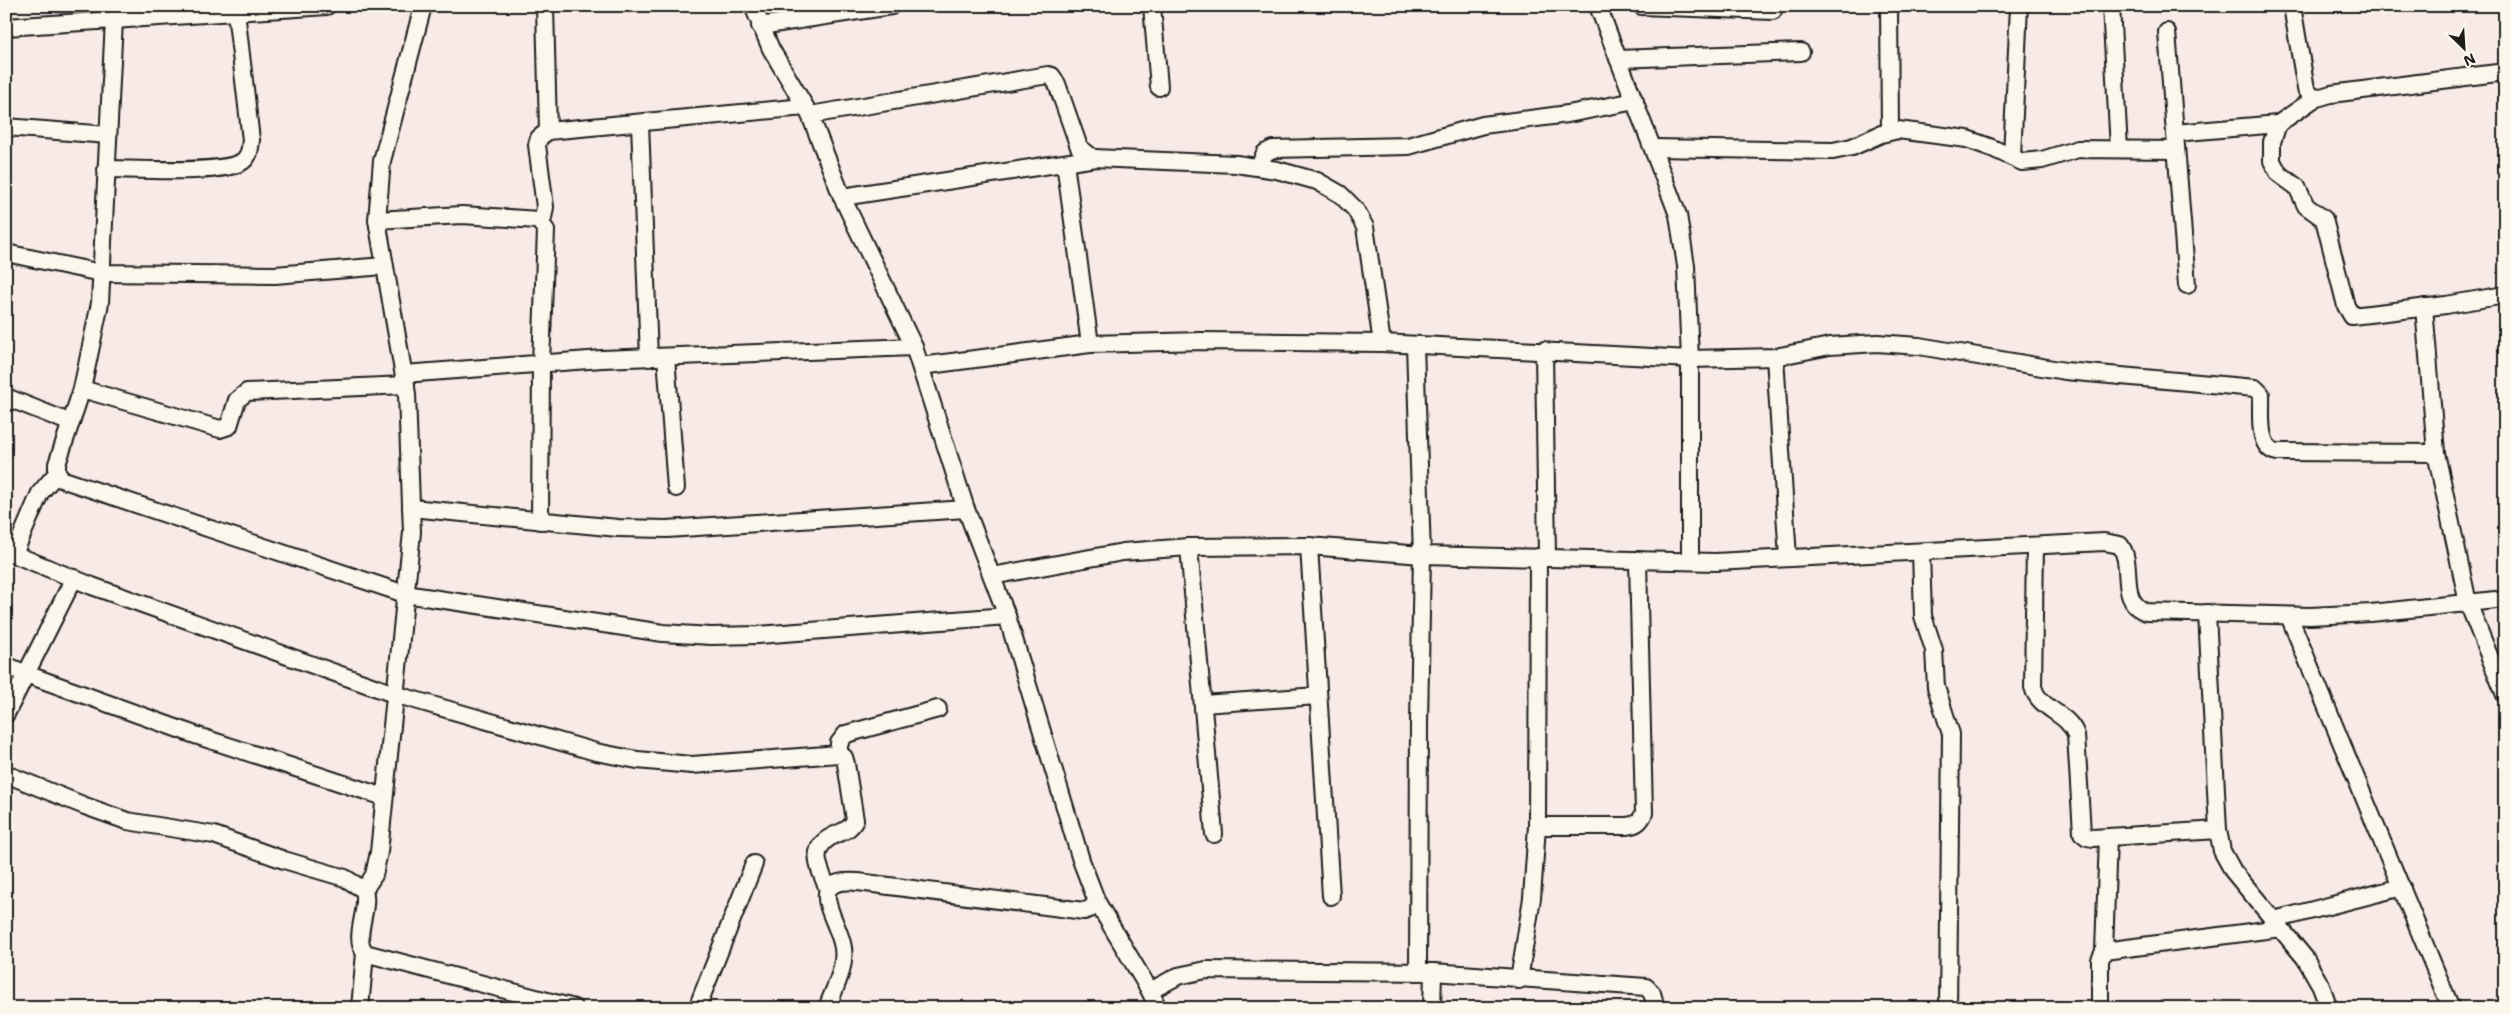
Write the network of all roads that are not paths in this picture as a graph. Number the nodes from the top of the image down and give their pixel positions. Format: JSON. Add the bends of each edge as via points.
{"nodes":[{"id":1,"x":327,"y":6,"type":"edge"},
{"id":2,"x":422,"y":6,"type":"edge"},
{"id":3,"x":546,"y":6,"type":"edge"},
{"id":4,"x":754,"y":6,"type":"edge"},
{"id":5,"x":891,"y":6,"type":"edge"},
{"id":6,"x":1152,"y":6,"type":"edge"},
{"id":7,"x":1598,"y":6,"type":"edge"},
{"id":8,"x":1641,"y":6,"type":"edge"},
{"id":9,"x":1889,"y":6,"type":"edge"},
{"id":10,"x":2019,"y":6,"type":"edge"},
{"id":11,"x":2111,"y":6,"type":"edge"},
{"id":12,"x":2292,"y":6,"type":"edge"},
{"id":13,"x":1773,"y":11,"type":"dead end"},
{"id":14,"x":236,"y":12,"type":"junction"},
{"id":15,"x":114,"y":20,"type":"junction"},
{"id":16,"x":760,"y":26,"type":"junction"},
{"id":17,"x":6,"y":27,"type":"edge"},
{"id":18,"x":2167,"y":32,"type":"dead end"},
{"id":19,"x":1801,"y":52,"type":"dead end"},
{"id":20,"x":1618,"y":59,"type":"junction"},
{"id":21,"x":2505,"y":72,"type":"edge"},
{"id":22,"x":1159,"y":87,"type":"dead end"},
{"id":23,"x":2314,"y":99,"type":"junction"},
{"id":24,"x":1635,"y":101,"type":"junction"},
{"id":25,"x":807,"y":111,"type":"junction"},
{"id":26,"x":640,"y":122,"type":"junction"},
{"id":27,"x":2278,"y":124,"type":"junction"},
{"id":28,"x":6,"y":127,"type":"edge"},
{"id":29,"x":548,"y":131,"type":"junction"},
{"id":30,"x":1890,"y":131,"type":"junction"},
{"id":31,"x":2175,"y":133,"type":"junction"},
{"id":32,"x":108,"y":135,"type":"junction"},
{"id":33,"x":1653,"y":148,"type":"junction"},
{"id":34,"x":2119,"y":149,"type":"junction"},
{"id":35,"x":2176,"y":150,"type":"junction"},
{"id":36,"x":1096,"y":158,"type":"junction"},
{"id":37,"x":2012,"y":158,"type":"junction"},
{"id":38,"x":1065,"y":163,"type":"junction"},
{"id":39,"x":1259,"y":167,"type":"junction"},
{"id":40,"x":106,"y":169,"type":"junction"},
{"id":41,"x":842,"y":198,"type":"junction"},
{"id":42,"x":377,"y":220,"type":"junction"},
{"id":43,"x":538,"y":220,"type":"junction"},
{"id":44,"x":6,"y":253,"type":"edge"},
{"id":45,"x":384,"y":266,"type":"junction"},
{"id":46,"x":101,"y":273,"type":"junction"},
{"id":47,"x":2187,"y":285,"type":"dead end"},
{"id":48,"x":2505,"y":295,"type":"edge"},
{"id":49,"x":2424,"y":308,"type":"junction"},
{"id":50,"x":1382,"y":343,"type":"junction"},
{"id":51,"x":1090,"y":344,"type":"junction"},
{"id":52,"x":1415,"y":345,"type":"junction"},
{"id":53,"x":914,"y":347,"type":"junction"},
{"id":54,"x":1544,"y":350,"type":"junction"},
{"id":55,"x":1775,"y":356,"type":"junction"},
{"id":56,"x":666,"y":357,"type":"junction"},
{"id":57,"x":649,"y":358,"type":"junction"},
{"id":58,"x":1690,"y":359,"type":"junction"},
{"id":59,"x":541,"y":364,"type":"junction"},
{"id":60,"x":922,"y":366,"type":"junction"},
{"id":61,"x":405,"y":380,"type":"junction"},
{"id":62,"x":82,"y":389,"type":"junction"},
{"id":63,"x":6,"y":397,"type":"edge"},
{"id":64,"x":71,"y":423,"type":"junction"},
{"id":65,"x":2436,"y":453,"type":"junction"},
{"id":66,"x":56,"y":473,"type":"junction"},
{"id":67,"x":676,"y":488,"type":"dead end"},
{"id":68,"x":411,"y":508,"type":"junction"},
{"id":69,"x":966,"y":509,"type":"junction"},
{"id":70,"x":540,"y":520,"type":"junction"},
{"id":71,"x":1309,"y":546,"type":"junction"},
{"id":72,"x":2035,"y":546,"type":"junction"},
{"id":73,"x":1189,"y":547,"type":"junction"},
{"id":74,"x":10,"y":552,"type":"edge"},
{"id":75,"x":1921,"y":552,"type":"junction"},
{"id":76,"x":1422,"y":554,"type":"junction"},
{"id":77,"x":1542,"y":557,"type":"junction"},
{"id":78,"x":1788,"y":558,"type":"junction"},
{"id":79,"x":1638,"y":560,"type":"junction"},
{"id":80,"x":1690,"y":561,"type":"junction"},
{"id":81,"x":992,"y":576,"type":"junction"},
{"id":82,"x":74,"y":578,"type":"junction"},
{"id":83,"x":405,"y":594,"type":"junction"},
{"id":84,"x":2505,"y":599,"type":"edge"},
{"id":85,"x":2468,"y":603,"type":"junction"},
{"id":86,"x":2207,"y":613,"type":"junction"},
{"id":87,"x":1007,"y":616,"type":"junction"},
{"id":88,"x":2289,"y":616,"type":"junction"},
{"id":89,"x":6,"y":665,"type":"edge"},
{"id":90,"x":26,"y":674,"type":"junction"},
{"id":91,"x":394,"y":694,"type":"junction"},
{"id":92,"x":2505,"y":695,"type":"edge"},
{"id":93,"x":1318,"y":696,"type":"junction"},
{"id":94,"x":1203,"y":704,"type":"junction"},
{"id":95,"x":938,"y":708,"type":"dead end"},
{"id":96,"x":6,"y":714,"type":"edge"},
{"id":97,"x":839,"y":754,"type":"junction"},
{"id":98,"x":6,"y":774,"type":"edge"},
{"id":99,"x":384,"y":797,"type":"junction"},
{"id":100,"x":1537,"y":826,"type":"junction"},
{"id":101,"x":2218,"y":830,"type":"junction"},
{"id":102,"x":1214,"y":834,"type":"dead end"},
{"id":103,"x":2108,"y":837,"type":"junction"},
{"id":104,"x":754,"y":864,"type":"dead end"},
{"id":105,"x":2402,"y":887,"type":"junction"},
{"id":106,"x":828,"y":889,"type":"junction"},
{"id":107,"x":364,"y":890,"type":"junction"},
{"id":108,"x":1331,"y":896,"type":"dead end"},
{"id":109,"x":1097,"y":902,"type":"junction"},
{"id":110,"x":2277,"y":924,"type":"junction"},
{"id":111,"x":2104,"y":951,"type":"junction"},
{"id":112,"x":365,"y":953,"type":"junction"},
{"id":113,"x":1426,"y":972,"type":"junction"},
{"id":114,"x":1519,"y":980,"type":"junction"},
{"id":115,"x":1150,"y":990,"type":"junction"},
{"id":116,"x":360,"y":1008,"type":"edge"},
{"id":117,"x":574,"y":1008,"type":"edge"},
{"id":118,"x":697,"y":1008,"type":"edge"},
{"id":119,"x":827,"y":1008,"type":"edge"},
{"id":120,"x":1158,"y":1008,"type":"edge"},
{"id":121,"x":1432,"y":1008,"type":"edge"},
{"id":122,"x":1656,"y":1008,"type":"edge"},
{"id":123,"x":1948,"y":1008,"type":"edge"},
{"id":124,"x":2100,"y":1008,"type":"edge"},
{"id":125,"x":2329,"y":1008,"type":"edge"},
{"id":126,"x":2451,"y":1008,"type":"edge"}],
"edges":[{"from":1,"to":14,"type":"street"},
{"from":2,"to":42,"type":"street","via":[[382,161]]},
{"from":3,"to":29,"type":"street"},
{"from":4,"to":16,"type":"street"},
{"from":5,"to":16,"type":"street"},
{"from":6,"to":22,"type":"street"},
{"from":7,"to":20,"type":"street"},
{"from":8,"to":13,"type":"street"},
{"from":9,"to":30,"type":"street"},
{"from":10,"to":37,"type":"street"},
{"from":11,"to":34,"type":"street"},
{"from":12,"to":23,"type":"street","via":[[2306,89]]},
{"from":14,"to":15,"type":"street"},
{"from":14,"to":40,"type":"street","via":[[251,140],[249,154],[244,160],[224,169]]},
{"from":15,"to":17,"type":"street"},
{"from":15,"to":32,"type":"street"},
{"from":16,"to":25,"type":"street"},
{"from":18,"to":31,"type":"street"},
{"from":19,"to":20,"type":"street"},
{"from":20,"to":24,"type":"street"},
{"from":21,"to":23,"type":"street","via":[[2331,94]]},
{"from":23,"to":27,"type":"street"},
{"from":24,"to":33,"type":"street"},
{"from":24,"to":39,"type":"street","via":[[1483,125],[1408,146],[1282,147],[1265,153]]},
{"from":25,"to":26,"type":"street"},
{"from":25,"to":36,"type":"street","via":[[1048,75],[1057,84],[1079,147],[1087,156]]},
{"from":25,"to":41,"type":"street"},
{"from":26,"to":29,"type":"street"},
{"from":26,"to":57,"type":"street"},
{"from":27,"to":31,"type":"street"},
{"from":27,"to":49,"type":"street","via":[[2272,142],[2275,169],[2298,187],[2310,210],[2324,219],[2348,312],[2358,316]]},
{"from":28,"to":32,"type":"street"},
{"from":29,"to":43,"type":"street","via":[[539,138],[537,145],[545,214]]},
{"from":30,"to":33,"type":"street","via":[[1833,151]]},
{"from":30,"to":37,"type":"street","via":[[1907,130],[1967,139]]},
{"from":31,"to":35,"type":"street"},
{"from":32,"to":40,"type":"street"},
{"from":33,"to":58,"type":"street","via":[[1678,215],[1686,266]]},
{"from":34,"to":35,"type":"street"},
{"from":34,"to":37,"type":"street","via":[[2078,149],[2032,162]]},
{"from":35,"to":47,"type":"street"},
{"from":36,"to":38,"type":"street"},
{"from":36,"to":39,"type":"street"},
{"from":38,"to":41,"type":"street"},
{"from":38,"to":51,"type":"street"},
{"from":39,"to":50,"type":"street","via":[[1317,181],[1340,194],[1356,209],[1365,228]]},
{"from":40,"to":46,"type":"street"},
{"from":41,"to":53,"type":"street"},
{"from":42,"to":43,"type":"street","via":[[462,215]]},
{"from":42,"to":45,"type":"street"},
{"from":43,"to":59,"type":"street","via":[[546,230]]},
{"from":44,"to":46,"type":"street"},
{"from":45,"to":46,"type":"street","via":[[275,274]]},
{"from":45,"to":61,"type":"street"},
{"from":46,"to":62,"type":"street","via":[[100,303]]},
{"from":48,"to":49,"type":"street"},
{"from":49,"to":65,"type":"street"},
{"from":50,"to":51,"type":"street","via":[[1201,341]]},
{"from":50,"to":52,"type":"street"},
{"from":51,"to":60,"type":"street"},
{"from":52,"to":54,"type":"street"},
{"from":52,"to":76,"type":"street"},
{"from":53,"to":56,"type":"street"},
{"from":53,"to":60,"type":"street"},
{"from":54,"to":58,"type":"street"},
{"from":54,"to":77,"type":"street"},
{"from":55,"to":58,"type":"street"},
{"from":55,"to":65,"type":"street","via":[[1830,346],[1877,343],[1919,346],[2065,371],[2255,388],[2262,394],[2263,437],[2271,451]]},
{"from":55,"to":78,"type":"street"},
{"from":56,"to":57,"type":"street"},
{"from":56,"to":67,"type":"street"},
{"from":57,"to":59,"type":"street"},
{"from":58,"to":80,"type":"street"},
{"from":59,"to":61,"type":"street"},
{"from":59,"to":70,"type":"street"},
{"from":60,"to":69,"type":"street"},
{"from":61,"to":62,"type":"street","via":[[247,392],[237,400],[229,426],[220,429]]},
{"from":61,"to":68,"type":"street"},
{"from":62,"to":64,"type":"street"},
{"from":63,"to":64,"type":"street"},
{"from":64,"to":66,"type":"street"},
{"from":65,"to":85,"type":"street"},
{"from":66,"to":74,"type":"street","via":[[40,493]]},
{"from":66,"to":83,"type":"street","via":[[67,482]]},
{"from":68,"to":70,"type":"street"},
{"from":68,"to":83,"type":"street","via":[[412,532]]},
{"from":69,"to":70,"type":"street","via":[[667,529]]},
{"from":69,"to":81,"type":"street"},
{"from":71,"to":73,"type":"street"},
{"from":71,"to":76,"type":"street"},
{"from":71,"to":93,"type":"street"},
{"from":72,"to":75,"type":"street"},
{"from":72,"to":86,"type":"street","via":[[2104,542],[2120,545],[2124,551],[2129,596],[2138,608],[2146,612]]},
{"from":72,"to":103,"type":"street","via":[[2033,687],[2039,700],[2066,718],[2074,728],[2082,833],[2093,838]]},
{"from":73,"to":81,"type":"street","via":[[1123,552]]},
{"from":73,"to":94,"type":"street"},
{"from":74,"to":82,"type":"street"},
{"from":75,"to":78,"type":"street"},
{"from":75,"to":123,"type":"street","via":[[1923,616],[1934,650],[1936,687],[1951,734]]},
{"from":76,"to":77,"type":"street"},
{"from":76,"to":113,"type":"street","via":[[1419,723]]},
{"from":77,"to":79,"type":"street"},
{"from":77,"to":100,"type":"street"},
{"from":78,"to":80,"type":"street"},
{"from":79,"to":80,"type":"street"},
{"from":79,"to":100,"type":"street","via":[[1642,820],[1626,826]]},
{"from":81,"to":87,"type":"street"},
{"from":82,"to":90,"type":"street"},
{"from":82,"to":91,"type":"street"},
{"from":83,"to":87,"type":"street","via":[[663,633],[712,636]]},
{"from":83,"to":91,"type":"street"},
{"from":84,"to":85,"type":"street"},
{"from":85,"to":88,"type":"street","via":[[2371,613]]},
{"from":85,"to":92,"type":"street"},
{"from":86,"to":88,"type":"street"},
{"from":86,"to":101,"type":"street"},
{"from":87,"to":109,"type":"street","via":[[1081,860]]},
{"from":88,"to":105,"type":"street"},
{"from":89,"to":90,"type":"street"},
{"from":90,"to":96,"type":"street"},
{"from":90,"to":99,"type":"street","via":[[198,736]]},
{"from":91,"to":97,"type":"street","via":[[596,752],[637,760],[692,765]]},
{"from":91,"to":99,"type":"street"},
{"from":93,"to":94,"type":"street"},
{"from":93,"to":108,"type":"street"},
{"from":94,"to":102,"type":"street"},
{"from":95,"to":97,"type":"street","via":[[846,734],[839,743]]},
{"from":97,"to":106,"type":"street","via":[[846,764],[855,820],[847,830],[828,838],[819,848],[817,858]]},
{"from":98,"to":107,"type":"street","via":[[117,818],[214,835],[345,878]]},
{"from":99,"to":107,"type":"street","via":[[374,875]]},
{"from":100,"to":114,"type":"street","via":[[1532,898]]},
{"from":101,"to":103,"type":"street"},
{"from":101,"to":110,"type":"street","via":[[2222,851],[2233,870]]},
{"from":103,"to":111,"type":"street"},
{"from":104,"to":118,"type":"street"},
{"from":105,"to":110,"type":"street"},
{"from":105,"to":126,"type":"street"},
{"from":106,"to":109,"type":"street","via":[[853,882],[1084,911]]},
{"from":106,"to":119,"type":"street","via":[[825,896],[827,906],[840,936],[844,959]]},
{"from":107,"to":112,"type":"street","via":[[367,899],[360,941]]},
{"from":109,"to":115,"type":"street"},
{"from":110,"to":111,"type":"street"},
{"from":110,"to":125,"type":"street","via":[[2305,958]]},
{"from":111,"to":124,"type":"street","via":[[2100,960]]},
{"from":112,"to":116,"type":"street"},
{"from":112,"to":117,"type":"street"},
{"from":113,"to":114,"type":"street"},
{"from":113,"to":115,"type":"street","via":[[1206,970],[1178,976]]},
{"from":113,"to":121,"type":"street"},
{"from":114,"to":122,"type":"street","via":[[1646,987],[1652,993]]},
{"from":115,"to":120,"type":"street"}]}
